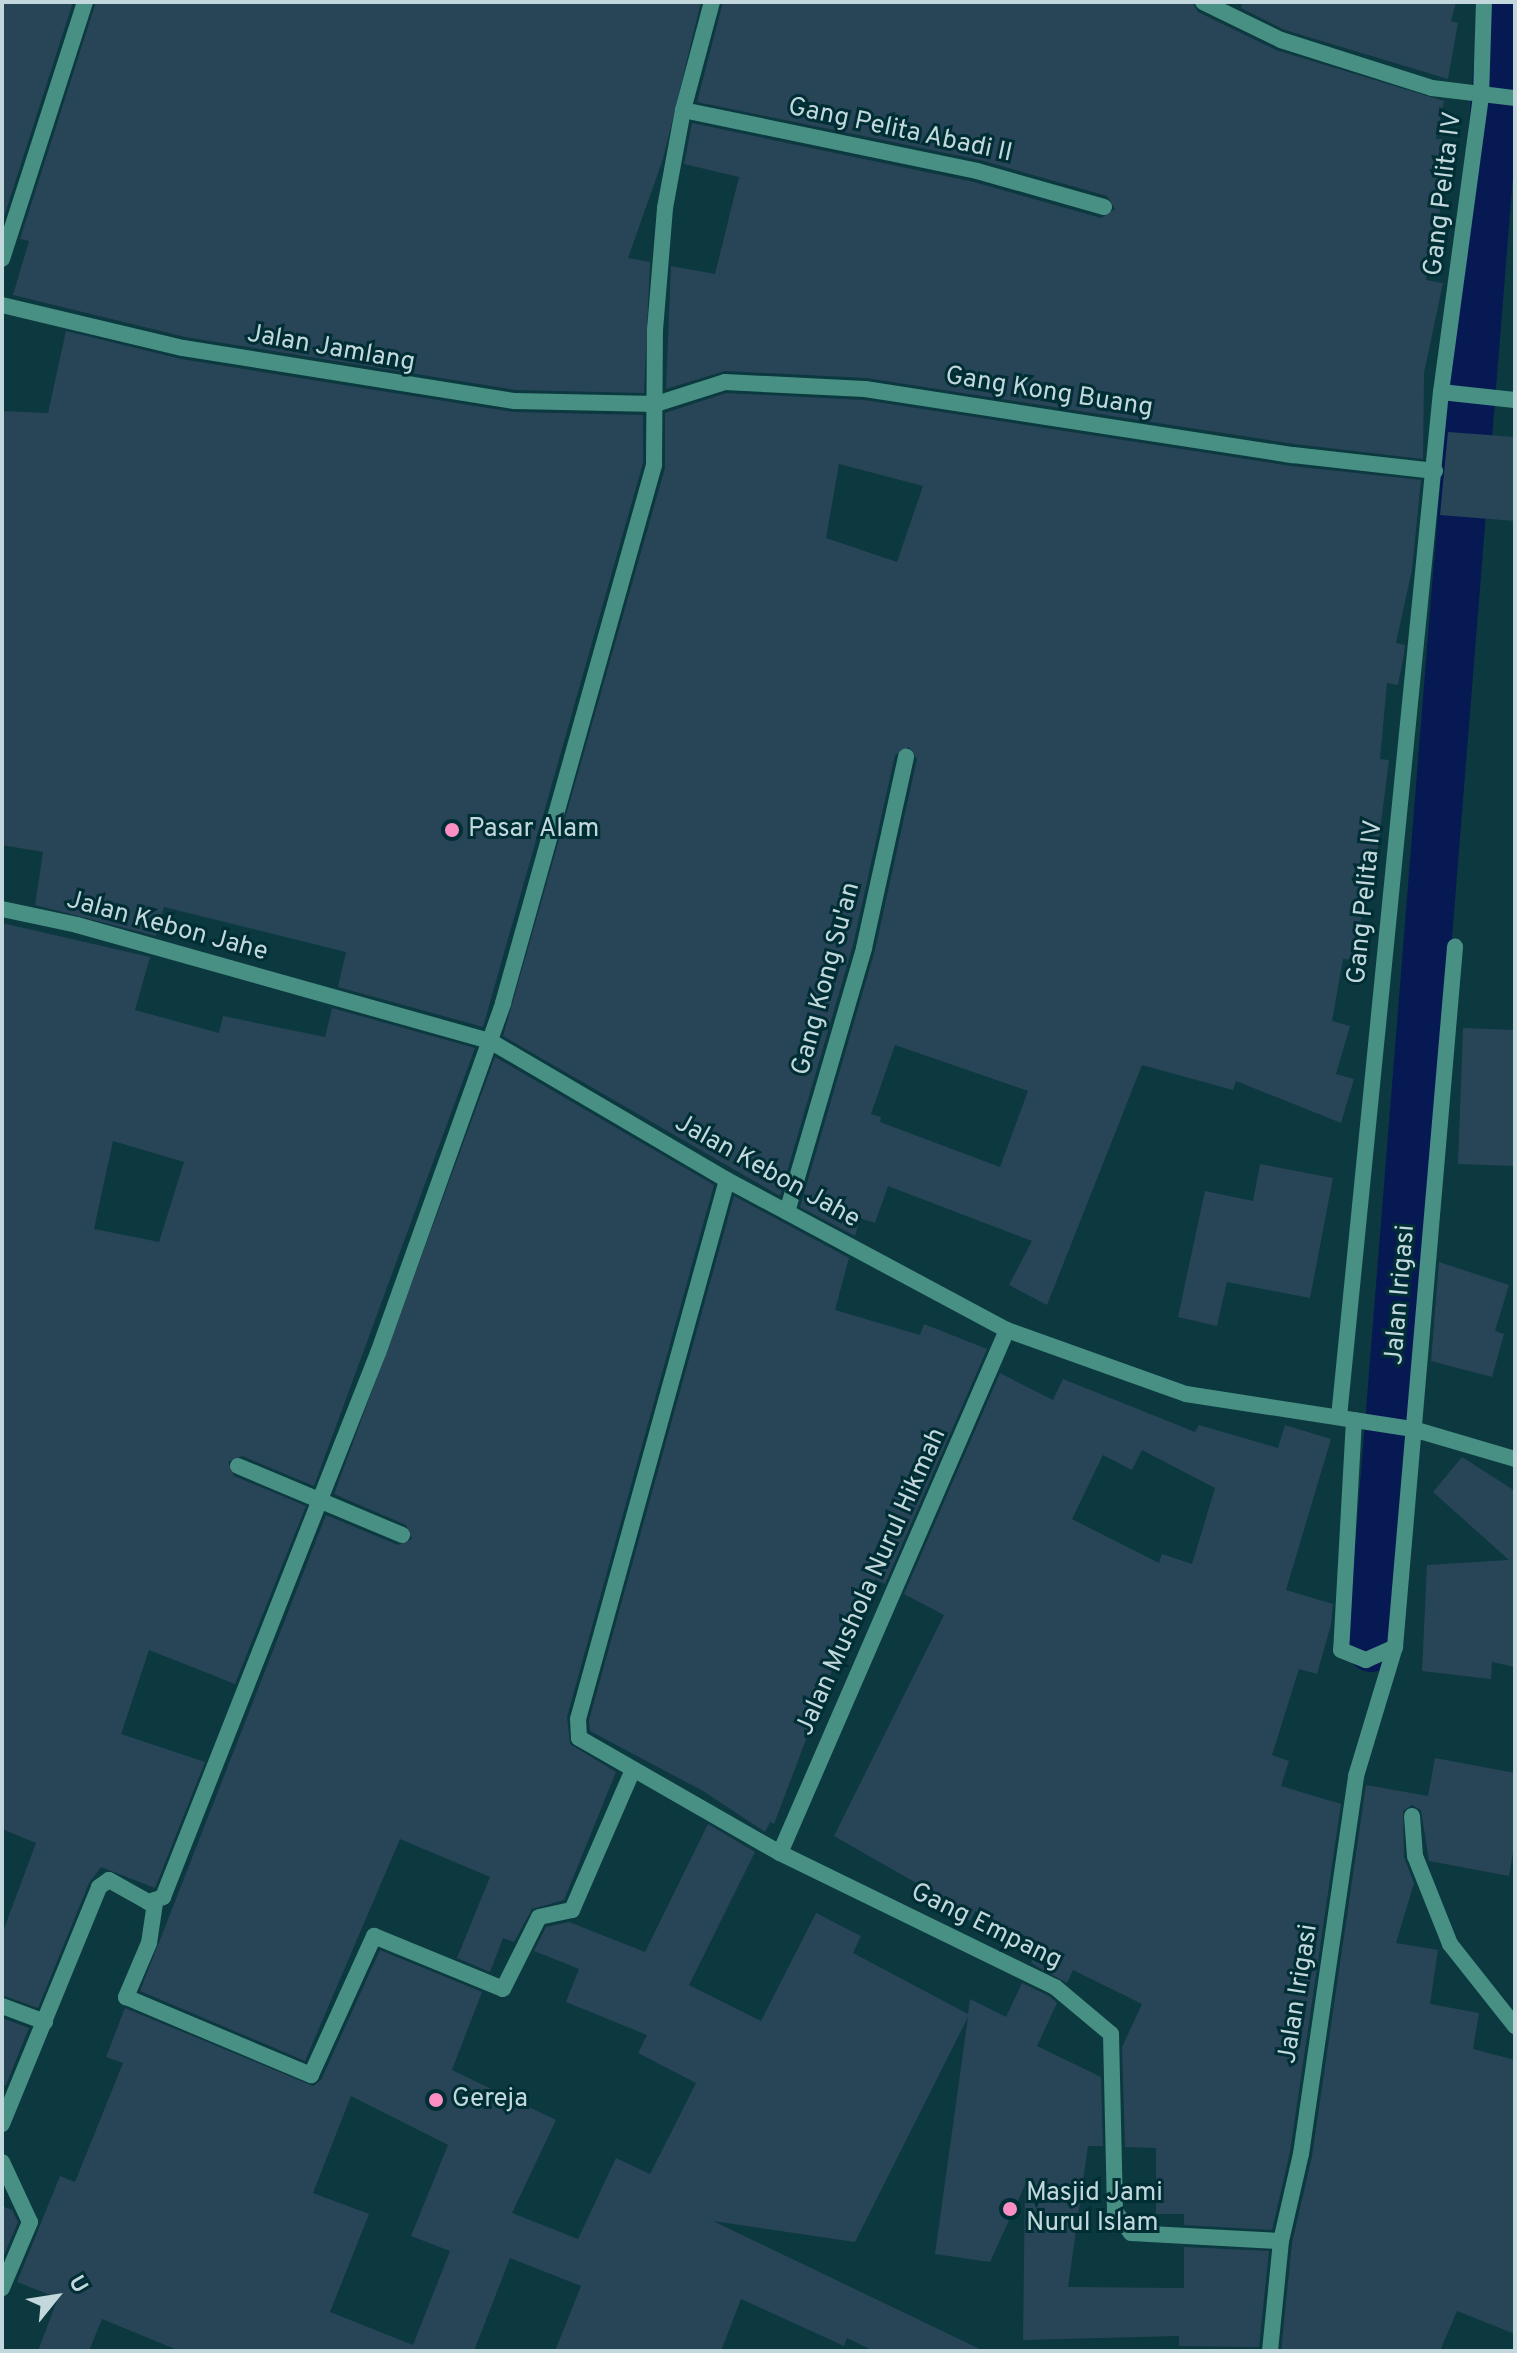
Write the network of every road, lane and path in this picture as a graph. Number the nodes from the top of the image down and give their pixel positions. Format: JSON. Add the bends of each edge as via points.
{"nodes":[{"id":1,"x":85,"y":2,"type":"edge"},
{"id":2,"x":712,"y":2,"type":"edge"},
{"id":3,"x":1203,"y":2,"type":"edge"},
{"id":4,"x":1484,"y":2,"type":"edge"},
{"id":5,"x":1497,"y":97,"type":"edge"},
{"id":6,"x":683,"y":110,"type":"junction"},
{"id":7,"x":1104,"y":207,"type":"dead end"},
{"id":8,"x":2,"y":259,"type":"edge"},
{"id":9,"x":2,"y":305,"type":"edge"},
{"id":10,"x":1448,"y":392,"type":"junction"},
{"id":11,"x":1515,"y":400,"type":"edge"},
{"id":12,"x":656,"y":404,"type":"junction"},
{"id":13,"x":1435,"y":471,"type":"junction"},
{"id":14,"x":906,"y":757,"type":"dead end"},
{"id":15,"x":2,"y":909,"type":"edge"},
{"id":16,"x":1455,"y":947,"type":"dead end"},
{"id":17,"x":490,"y":1041,"type":"junction"},
{"id":18,"x":727,"y":1180,"type":"junction"},
{"id":19,"x":787,"y":1212,"type":"junction"},
{"id":20,"x":1007,"y":1330,"type":"junction"},
{"id":21,"x":1351,"y":1419,"type":"junction"},
{"id":22,"x":1407,"y":1428,"type":"junction"},
{"id":23,"x":1515,"y":1459,"type":"edge"},
{"id":24,"x":238,"y":1466,"type":"dead end"},
{"id":25,"x":319,"y":1500,"type":"junction"},
{"id":26,"x":402,"y":1535,"type":"dead end"},
{"id":27,"x":1395,"y":1647,"type":"junction"},
{"id":28,"x":633,"y":1770,"type":"junction"},
{"id":29,"x":1412,"y":1816,"type":"dead end"},
{"id":30,"x":780,"y":1853,"type":"junction"},
{"id":31,"x":155,"y":1903,"type":"junction"},
{"id":32,"x":2,"y":2006,"type":"edge"},
{"id":33,"x":45,"y":2022,"type":"junction"},
{"id":34,"x":1515,"y":2026,"type":"edge"},
{"id":35,"x":2,"y":2124,"type":"edge"},
{"id":36,"x":2,"y":2162,"type":"edge"},
{"id":37,"x":1281,"y":2241,"type":"junction"},
{"id":38,"x":2,"y":2288,"type":"edge"},
{"id":39,"x":1270,"y":2351,"type":"edge"}],
"edges":[{"from":1,"to":8,"type":"street"},
{"from":2,"to":6,"type":"street"},
{"from":3,"to":5,"type":"street","via":[[1281,40],[1432,88]]},
{"from":4,"to":5,"type":"street","name":"Gang Pelita IV"},
{"from":5,"to":10,"type":"street","name":"Gang Pelita IV"},
{"from":6,"to":7,"type":"street","name":"Gang Pelita Abadi II","via":[[977,171]]},
{"from":6,"to":12,"type":"street","via":[[664,223],[655,330]]},
{"from":9,"to":12,"type":"street","name":"Jalan Jamlang","via":[[183,348],[441,392],[539,403]]},
{"from":10,"to":11,"type":"street"},
{"from":10,"to":13,"type":"street","name":"Gang Pelita IV"},
{"from":12,"to":13,"type":"street","name":"Gang Kong Buang","via":[[725,382],[865,389],[1293,455]]},
{"from":12,"to":17,"type":"street","via":[[654,465]]},
{"from":13,"to":21,"type":"street","name":"Gang Pelita IV"},
{"from":14,"to":19,"type":"street","name":"Gang Kong Su'an","via":[[864,948]]},
{"from":15,"to":17,"type":"street","name":"Jalan Kebon Jahe","via":[[77,925]]},
{"from":16,"to":22,"type":"street","name":"Jalan Irigasi"},
{"from":17,"to":18,"type":"street","name":"Jalan Kebon Jahe"},
{"from":17,"to":25,"type":"street"},
{"from":18,"to":19,"type":"street","name":"Jalan Kebon Jahe"},
{"from":18,"to":28,"type":"street","name":"Gang Empang","via":[[578,1719],[579,1738]]},
{"from":19,"to":20,"type":"street","name":"Jalan Kebon Jahe"},
{"from":20,"to":21,"type":"street","name":"Jalan Kebon Jahe","via":[[1186,1394]]},
{"from":20,"to":30,"type":"street","name":"Jalan Mushola Nurul Hikmah"},
{"from":21,"to":22,"type":"street","name":"Jalan Kebon Jahe"},
{"from":21,"to":27,"type":"street","via":[[1341,1650],[1366,1660]]},
{"from":22,"to":23,"type":"street","name":"Jalan Kebon Jahe"},
{"from":22,"to":27,"type":"street","name":"Jalan Irigasi"},
{"from":24,"to":25,"type":"street"},
{"from":25,"to":26,"type":"street"},
{"from":25,"to":31,"type":"street","via":[[163,1897]]},
{"from":27,"to":37,"type":"street","name":"Jalan Irigasi","via":[[1356,1776],[1301,2154]]},
{"from":28,"to":30,"type":"street","name":"Gang Empang"},
{"from":28,"to":31,"type":"street","via":[[572,1910],[539,1917],[503,1989],[374,1936],[311,2075],[126,1997],[149,1943]]},
{"from":29,"to":34,"type":"street","via":[[1415,1856],[1450,1944]]},
{"from":30,"to":37,"type":"street","name":"Gang Empang","via":[[1055,1987],[1111,2034],[1115,2211],[1131,2233]]},
{"from":31,"to":33,"type":"street","via":[[109,1880],[102,1883]]},
{"from":32,"to":33,"type":"street"},
{"from":33,"to":35,"type":"street"},
{"from":36,"to":38,"type":"street","via":[[30,2222]]},
{"from":37,"to":39,"type":"street","name":"Jalan Irigasi"}]}
